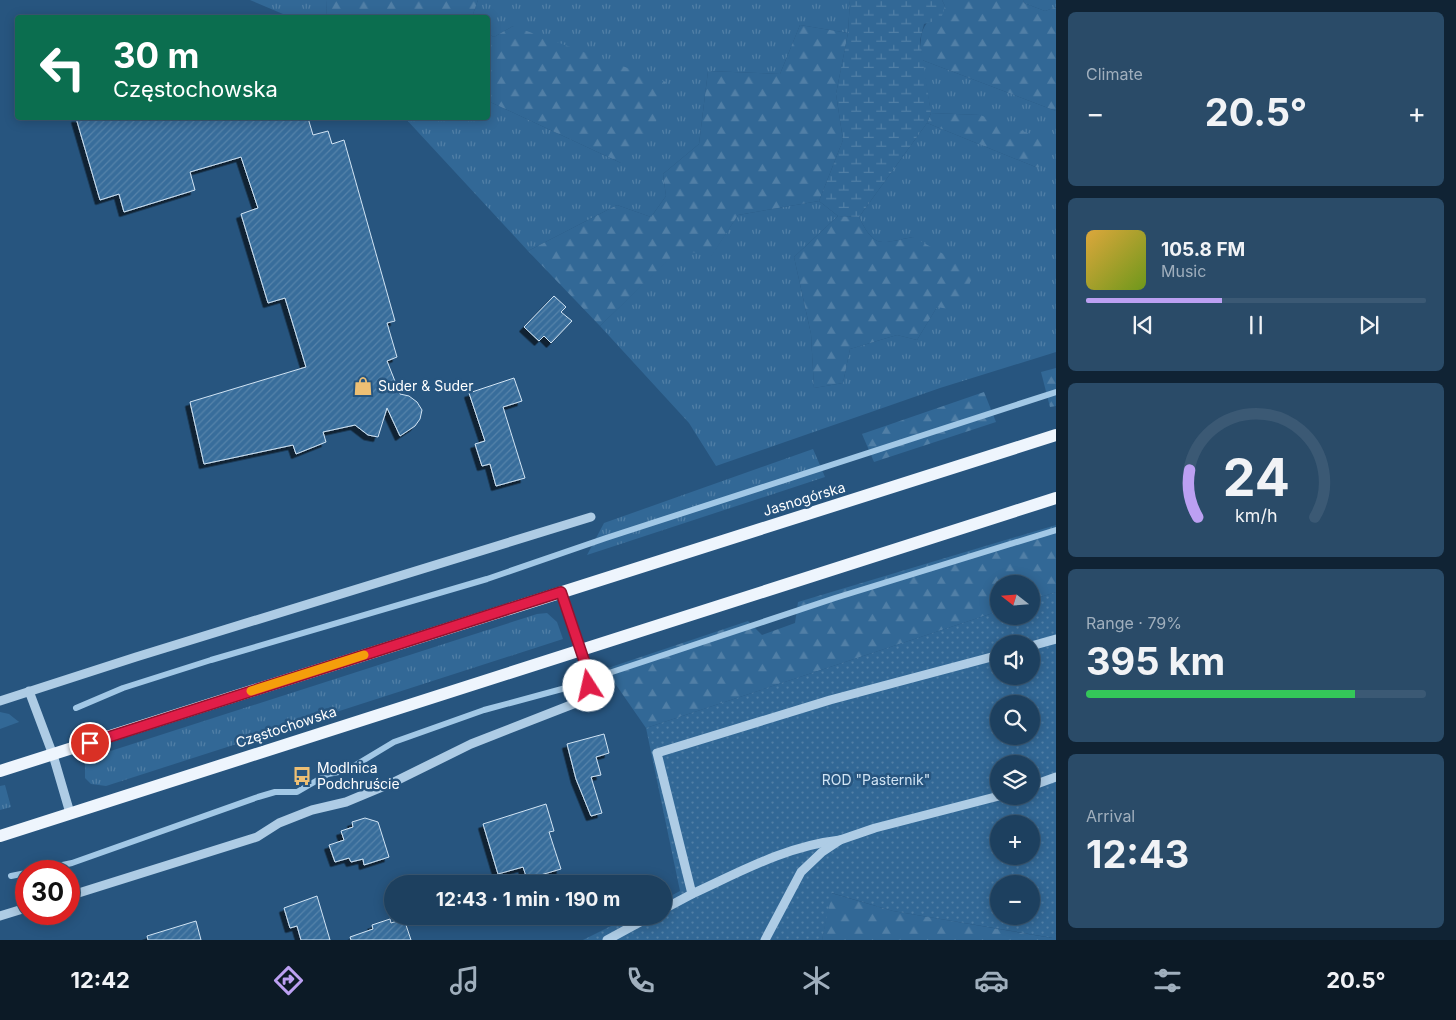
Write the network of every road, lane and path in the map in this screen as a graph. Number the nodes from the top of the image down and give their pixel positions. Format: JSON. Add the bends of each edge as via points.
{"nodes":[{"id":1,"x":1056,"y":435,"type":"edge"},
{"id":2,"x":1056,"y":498,"type":"edge"},
{"id":3,"x":591,"y":516,"type":"dead end"},
{"id":4,"x":561,"y":592,"type":"junction"},
{"id":5,"x":1056,"y":639,"type":"edge"},
{"id":6,"x":1040,"y":643,"type":"edge"},
{"id":7,"x":581,"y":649,"type":"junction"},
{"id":8,"x":990,"y":657,"type":"edge"},
{"id":9,"x":29,"y":691,"type":"junction"},
{"id":10,"x":0,"y":701,"type":"edge"},
{"id":11,"x":53,"y":755,"type":"junction"},
{"id":12,"x":0,"y":771,"type":"edge"},
{"id":13,"x":1056,"y":777,"type":"edge"},
{"id":14,"x":1040,"y":783,"type":"edge"},
{"id":15,"x":990,"y":798,"type":"edge"},
{"id":16,"x":70,"y":813,"type":"junction"},
{"id":17,"x":0,"y":836,"type":"edge"},
{"id":18,"x":840,"y":840,"type":"junction"},
{"id":19,"x":80,"y":893,"type":"edge"},
{"id":20,"x":692,"y":894,"type":"junction"},
{"id":21,"x":672,"y":905,"type":"edge"},
{"id":22,"x":15,"y":911,"type":"edge"},
{"id":23,"x":0,"y":916,"type":"edge"},
{"id":24,"x":634,"y":925,"type":"edge"},
{"id":25,"x":607,"y":940,"type":"edge"},
{"id":26,"x":764,"y":940,"type":"edge"}],
"edges":[{"from":1,"to":4,"type":"main road","name":"Jasnogórska"},
{"from":2,"to":7,"type":"main road"},
{"from":3,"to":9,"type":"street"},
{"from":4,"to":7,"type":"street"},
{"from":4,"to":11,"type":"main road"},
{"from":5,"to":6,"type":"street"},
{"from":7,"to":16,"type":"main road","name":"Częstochowska"},
{"from":7,"to":19,"type":"street","via":[[589,686],[581,701],[471,744],[346,802],[312,810],[279,823],[257,837]]},
{"from":8,"to":20,"type":"street","via":[[830,700],[657,753]]},
{"from":9,"to":10,"type":"street"},
{"from":9,"to":11,"type":"street"},
{"from":11,"to":12,"type":"main road"},
{"from":11,"to":16,"type":"street"},
{"from":13,"to":14,"type":"street"},
{"from":15,"to":18,"type":"street"},
{"from":16,"to":17,"type":"main road","name":"Częstochowska"},
{"from":18,"to":20,"type":"street","via":[[812,843],[774,856]]},
{"from":18,"to":26,"type":"street","via":[[801,872]]},
{"from":20,"to":21,"type":"street"},
{"from":22,"to":23,"type":"street"},
{"from":24,"to":25,"type":"street"}]}
